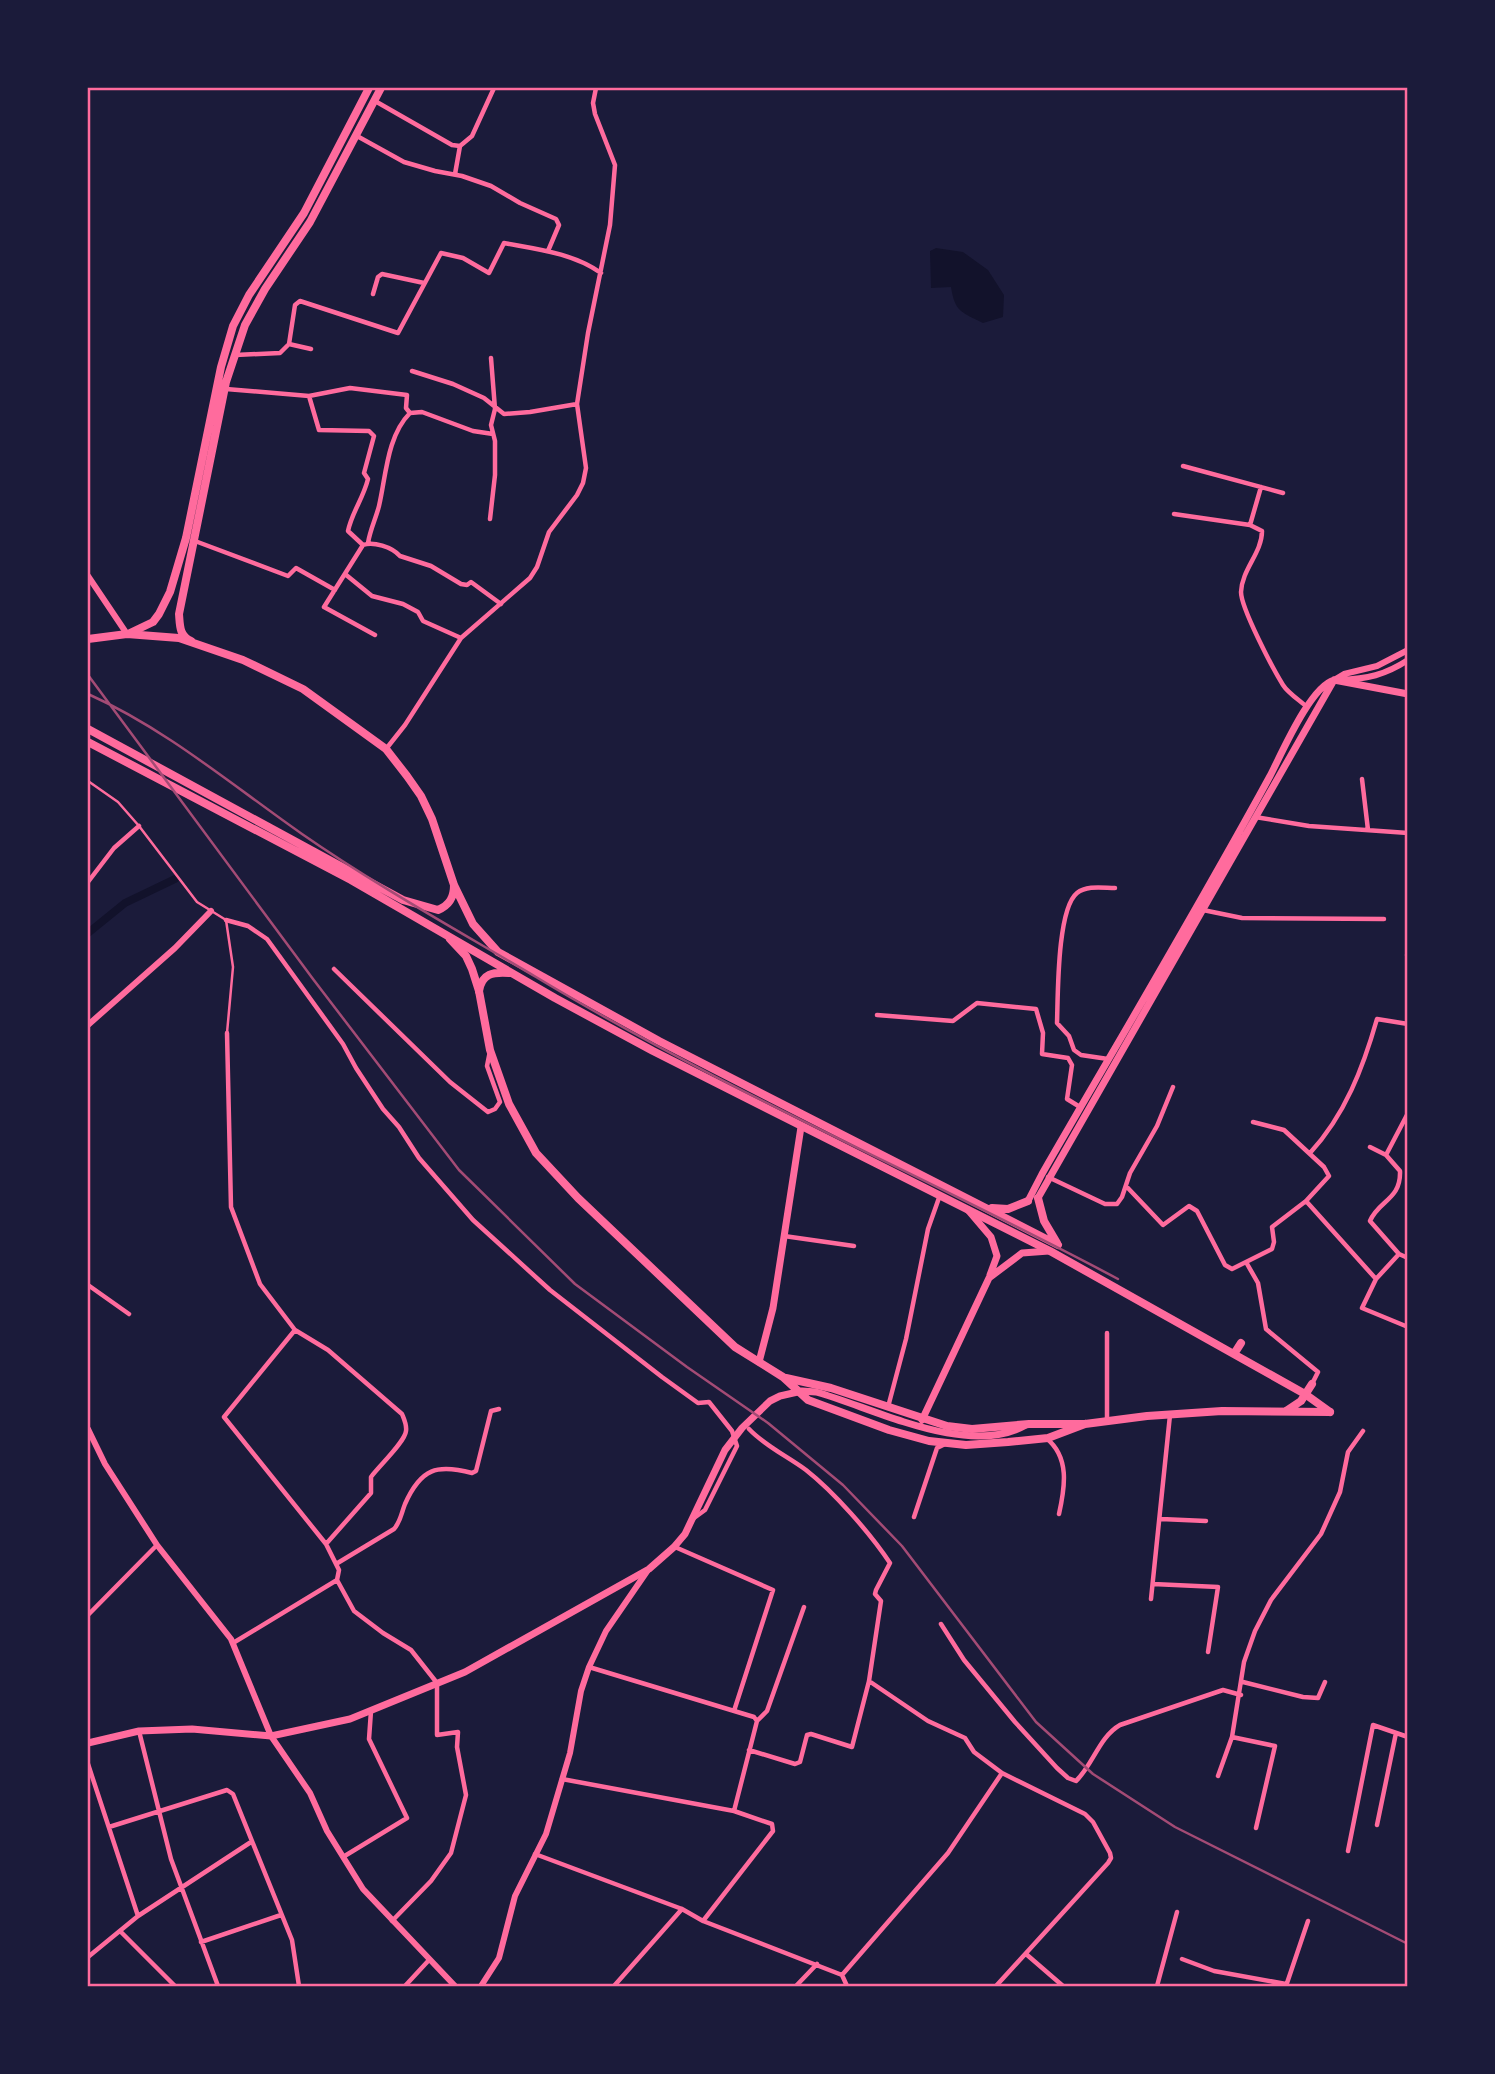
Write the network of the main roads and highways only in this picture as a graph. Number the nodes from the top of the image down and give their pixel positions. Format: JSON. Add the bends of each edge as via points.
{"nodes":[{"id":1,"x":369,"y":88,"type":"edge"},
{"id":2,"x":381,"y":88,"type":"edge"},
{"id":3,"x":127,"y":634,"type":"junction"},
{"id":4,"x":88,"y":639,"type":"edge"},
{"id":5,"x":197,"y":643,"type":"junction"},
{"id":6,"x":1322,"y":693,"type":"junction"},
{"id":7,"x":1408,"y":694,"type":"edge"},
{"id":8,"x":88,"y":729,"type":"edge"},
{"id":9,"x":88,"y":742,"type":"edge"},
{"id":10,"x":225,"y":808,"type":"junction"},
{"id":11,"x":262,"y":828,"type":"junction"},
{"id":12,"x":454,"y":885,"type":"junction"},
{"id":13,"x":444,"y":934,"type":"junction"},
{"id":14,"x":512,"y":973,"type":"junction"},
{"id":15,"x":479,"y":991,"type":"junction"},
{"id":16,"x":672,"y":1048,"type":"junction"},
{"id":17,"x":666,"y":1058,"type":"junction"},
{"id":18,"x":801,"y":1127,"type":"junction"},
{"id":19,"x":1038,"y":1198,"type":"joint"},
{"id":20,"x":1028,"y":1201,"type":"joint"},
{"id":21,"x":966,"y":1207,"type":"junction"},
{"id":22,"x":986,"y":1207,"type":"junction"},
{"id":23,"x":1049,"y":1251,"type":"junction"},
{"id":24,"x":989,"y":1278,"type":"junction"},
{"id":25,"x":1241,"y":1343,"type":"dead end"},
{"id":26,"x":1234,"y":1354,"type":"junction"},
{"id":27,"x":759,"y":1362,"type":"junction"},
{"id":28,"x":783,"y":1377,"type":"junction"},
{"id":29,"x":1312,"y":1384,"type":"road end"},
{"id":30,"x":1305,"y":1394,"type":"junction"},
{"id":31,"x":1286,"y":1411,"type":"junction"},
{"id":32,"x":923,"y":1419,"type":"junction"},
{"id":33,"x":1046,"y":1423,"type":"junction"},
{"id":34,"x":1028,"y":1424,"type":"junction"},
{"id":35,"x":1085,"y":1424,"type":"junction"},
{"id":36,"x":1005,"y":1433,"type":"junction"},
{"id":37,"x":914,"y":1437,"type":"junction"},
{"id":38,"x":1046,"y":1438,"type":"junction"},
{"id":39,"x":1030,"y":1440,"type":"junction"},
{"id":40,"x":88,"y":1743,"type":"edge"}],
"edges":[{"from":1,"to":3,"type":"main road","via":[[304,213],[233,326],[170,592],[153,622]]},
{"from":2,"to":5,"type":"main road","via":[[310,222],[253,308],[234,355],[179,614],[183,635]]},
{"from":3,"to":4,"type":"main road"},
{"from":3,"to":5,"type":"main road"},
{"from":5,"to":12,"type":"main road","via":[[303,689],[386,749],[421,796],[440,837]]},
{"from":6,"to":7,"type":"main road","via":[[1334,680]]},
{"from":6,"to":19,"type":"main road"},
{"from":6,"to":20,"type":"main road","via":[[1307,707]]},
{"from":8,"to":10,"type":"main road"},
{"from":9,"to":10,"type":"main road"},
{"from":10,"to":11,"type":"main road"},
{"from":11,"to":12,"type":"main road","via":[[403,900],[438,910],[450,902]]},
{"from":11,"to":13,"type":"main road"},
{"from":12,"to":16,"type":"main road","via":[[477,931],[498,953]]},
{"from":13,"to":14,"type":"main road"},
{"from":13,"to":15,"type":"main road","via":[[466,956]]},
{"from":14,"to":15,"type":"main road","via":[[488,974]]},
{"from":14,"to":17,"type":"main road"},
{"from":15,"to":27,"type":"main road","via":[[490,1050],[509,1104],[536,1153],[735,1347]]},
{"from":16,"to":17,"type":"main road"},
{"from":16,"to":22,"type":"main road"},
{"from":17,"to":18,"type":"main road"},
{"from":18,"to":21,"type":"main road"},
{"from":18,"to":27,"type":"main road"},
{"from":19,"to":22,"type":"main road","via":[[1058,1245]]},
{"from":20,"to":22,"type":"main road","via":[[1008,1209]]},
{"from":21,"to":23,"type":"main road"},
{"from":21,"to":24,"type":"main road","via":[[990,1237],[997,1256]]},
{"from":23,"to":24,"type":"main road","via":[[1022,1253]]},
{"from":23,"to":26,"type":"main road"},
{"from":24,"to":32,"type":"main road"},
{"from":25,"to":26,"type":"main road"},
{"from":26,"to":30,"type":"main road"},
{"from":27,"to":28,"type":"main road"},
{"from":28,"to":32,"type":"main road"},
{"from":28,"to":37,"type":"main road","via":[[808,1400]]},
{"from":29,"to":30,"type":"main road"},
{"from":30,"to":31,"type":"main road"},
{"from":30,"to":31,"type":"main road","via":[[1330,1412]]},
{"from":31,"to":35,"type":"main road","via":[[1223,1411]]},
{"from":32,"to":34,"type":"main road","via":[[972,1429]]},
{"from":32,"to":37,"type":"main road"},
{"from":33,"to":34,"type":"main road"},
{"from":33,"to":35,"type":"main road"},
{"from":33,"to":38,"type":"main road"},
{"from":34,"to":36,"type":"main road"},
{"from":35,"to":38,"type":"main road"},
{"from":36,"to":39,"type":"main road"},
{"from":36,"to":40,"type":"main road","via":[[947,1433],[827,1395],[794,1391],[770,1401],[734,1437],[674,1547],[649,1569],[495,1657],[350,1719],[271,1736],[192,1729],[139,1731]]},
{"from":37,"to":39,"type":"main road","via":[[966,1445]]},
{"from":38,"to":39,"type":"main road"}]}
